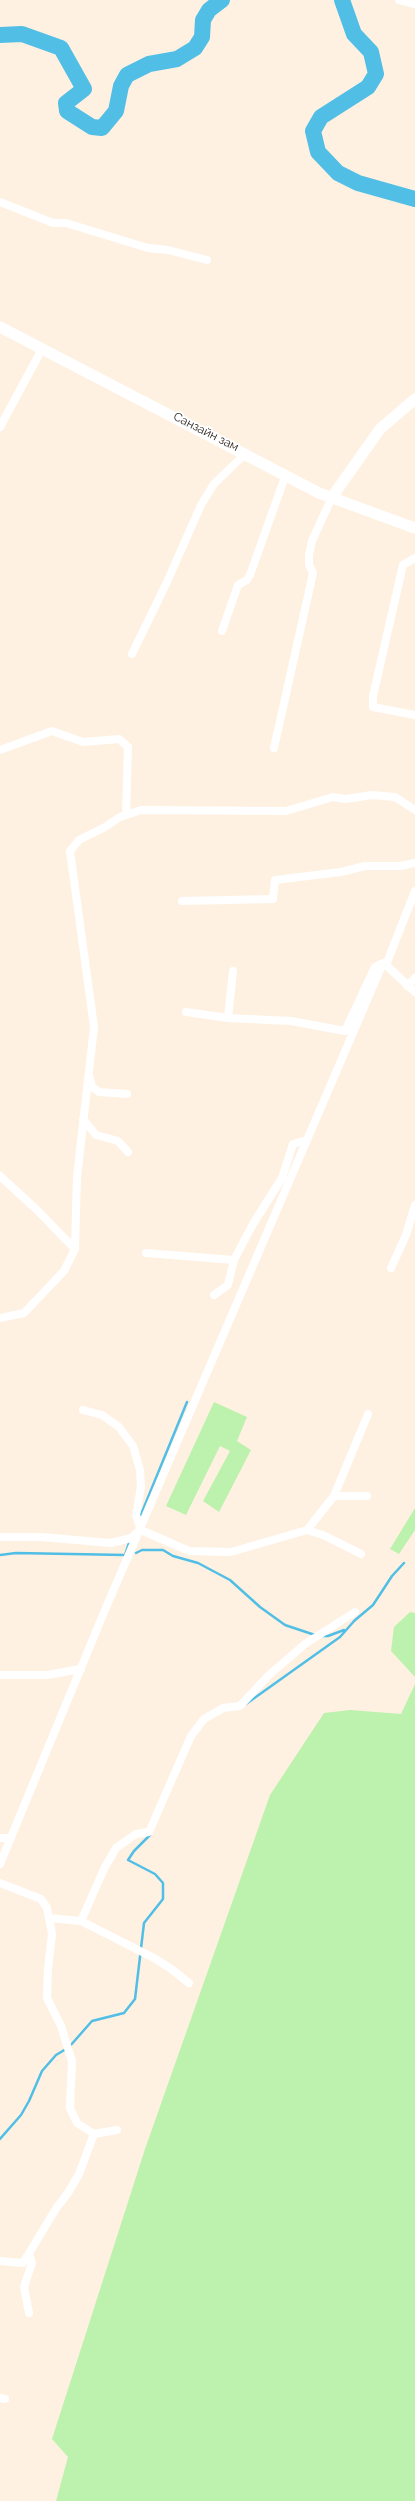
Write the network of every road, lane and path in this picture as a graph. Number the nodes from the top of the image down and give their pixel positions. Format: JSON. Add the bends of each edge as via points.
{"nodes":[{"id":1,"x":399,"y":0,"type":"edge"},
{"id":2,"x":415,"y":4,"type":"edge"},
{"id":3,"x":0,"y":202,"type":"edge"},
{"id":4,"x":207,"y":260,"type":"dead end"},
{"id":5,"x":0,"y":328,"type":"edge"},
{"id":6,"x":42,"y":349,"type":"junction"},
{"id":7,"x":415,"y":399,"type":"edge"},
{"id":8,"x":0,"y":428,"type":"edge"},
{"id":9,"x":246,"y":453,"type":"junction"},
{"id":10,"x":286,"y":474,"type":"junction"},
{"id":11,"x":332,"y":497,"type":"junction"},
{"id":12,"x":415,"y":528,"type":"edge"},
{"id":13,"x":415,"y":558,"type":"edge"},
{"id":14,"x":222,"y":631,"type":"dead end"},
{"id":15,"x":132,"y":654,"type":"dead end"},
{"id":16,"x":415,"y":715,"type":"edge"},
{"id":17,"x":274,"y":748,"type":"dead end"},
{"id":18,"x":0,"y":750,"type":"edge"},
{"id":19,"x":415,"y":810,"type":"edge"},
{"id":20,"x":126,"y":815,"type":"junction"},
{"id":21,"x":415,"y":863,"type":"edge"},
{"id":22,"x":415,"y":890,"type":"edge"},
{"id":23,"x":182,"y":902,"type":"dead end"},
{"id":24,"x":384,"y":964,"type":"junction"},
{"id":25,"x":233,"y":971,"type":"dead end"},
{"id":26,"x":415,"y":978,"type":"edge"},
{"id":27,"x":407,"y":986,"type":"junction"},
{"id":28,"x":415,"y":992,"type":"edge"},
{"id":29,"x":186,"y":1012,"type":"dead end"},
{"id":30,"x":228,"y":1018,"type":"junction"},
{"id":31,"x":89,"y":1073,"type":"junction"},
{"id":32,"x":127,"y":1094,"type":"dead end"},
{"id":33,"x":83,"y":1119,"type":"junction"},
{"id":34,"x":308,"y":1140,"type":"junction"},
{"id":35,"x":128,"y":1152,"type":"dead end"},
{"id":36,"x":0,"y":1176,"type":"edge"},
{"id":37,"x":415,"y":1204,"type":"edge"},
{"id":38,"x":75,"y":1248,"type":"junction"},
{"id":39,"x":146,"y":1253,"type":"dead end"},
{"id":40,"x":234,"y":1260,"type":"junction"},
{"id":41,"x":391,"y":1268,"type":"dead end"},
{"id":42,"x":214,"y":1295,"type":"dead end"},
{"id":43,"x":0,"y":1318,"type":"edge"},
{"id":44,"x":83,"y":1410,"type":"dead end"},
{"id":45,"x":368,"y":1414,"type":"dead end"},
{"id":46,"x":334,"y":1496,"type":"junction"},
{"id":47,"x":367,"y":1496,"type":"dead end"},
{"id":48,"x":141,"y":1530,"type":"junction"},
{"id":49,"x":307,"y":1530,"type":"junction"},
{"id":50,"x":0,"y":1537,"type":"edge"},
{"id":51,"x":361,"y":1554,"type":"dead end"},
{"id":52,"x":355,"y":1612,"type":"dead end"},
{"id":53,"x":81,"y":1669,"type":"junction"},
{"id":54,"x":0,"y":1675,"type":"edge"},
{"id":55,"x":0,"y":1838,"type":"edge"},
{"id":56,"x":11,"y":1838,"type":"junction"},
{"id":57,"x":0,"y":1864,"type":"edge"},
{"id":58,"x":0,"y":1883,"type":"edge"},
{"id":59,"x":49,"y":1918,"type":"junction"},
{"id":60,"x":81,"y":1922,"type":"junction"},
{"id":61,"x":189,"y":1983,"type":"dead end"},
{"id":62,"x":117,"y":2130,"type":"dead end"},
{"id":63,"x":94,"y":2134,"type":"junction"},
{"id":64,"x":29,"y":2254,"type":"junction"},
{"id":65,"x":0,"y":2262,"type":"edge"},
{"id":66,"x":29,"y":2313,"type":"dead end"}],
"edges":[{"from":1,"to":2,"type":"street"},
{"from":3,"to":4,"type":"street","via":[[53,223],[66,223],[148,248],[168,250]]},
{"from":5,"to":6,"type":"main road","name":"Санзайн зам"},
{"from":6,"to":8,"type":"street"},
{"from":6,"to":9,"type":"main road","name":"Санзайн зам"},
{"from":7,"to":11,"type":"main road","via":[[380,429]]},
{"from":9,"to":10,"type":"main road","name":"Санзайн зам"},
{"from":9,"to":15,"type":"street","via":[[214,484],[200,505]]},
{"from":10,"to":11,"type":"main road","name":"Санзайн зам"},
{"from":10,"to":14,"type":"street","via":[[250,575],[238,585]]},
{"from":11,"to":12,"type":"main road","name":"Санзайн зам"},
{"from":11,"to":17,"type":"street","via":[[312,541],[309,565],[313,573]]},
{"from":13,"to":16,"type":"street","via":[[403,565],[373,696],[373,707]]},
{"from":18,"to":20,"type":"street","via":[[52,731],[83,742],[119,739],[128,747]]},
{"from":19,"to":20,"type":"street","via":[[395,797],[372,794],[346,799],[332,798],[286,812],[141,810]]},
{"from":20,"to":31,"type":"street","via":[[79,840],[70,851],[94,1027]]},
{"from":21,"to":23,"type":"street","via":[[400,866],[365,866],[341,872],[275,880],[273,899]]},
{"from":22,"to":24,"type":"street"},
{"from":24,"to":27,"type":"street"},
{"from":24,"to":30,"type":"street","via":[[375,967],[345,1031],[291,1020]]},
{"from":24,"to":34,"type":"street"},
{"from":25,"to":30,"type":"street"},
{"from":26,"to":27,"type":"street"},
{"from":27,"to":28,"type":"street"},
{"from":29,"to":30,"type":"street"},
{"from":31,"to":32,"type":"street","via":[[92,1087],[99,1092]]},
{"from":31,"to":33,"type":"street"},
{"from":33,"to":35,"type":"street","via":[[96,1135],[118,1141]]},
{"from":33,"to":38,"type":"street","via":[[77,1177]]},
{"from":34,"to":40,"type":"street","via":[[293,1144],[282,1178]]},
{"from":34,"to":48,"type":"street"},
{"from":36,"to":38,"type":"street"},
{"from":37,"to":41,"type":"street","via":[[406,1235]]},
{"from":38,"to":43,"type":"street","via":[[64,1271],[24,1313]]},
{"from":39,"to":40,"type":"street"},
{"from":40,"to":42,"type":"street","via":[[228,1285]]},
{"from":44,"to":48,"type":"street","via":[[102,1415],[119,1427],[133,1446],[140,1470],[141,1487],[136,1515]]},
{"from":45,"to":46,"type":"street"},
{"from":46,"to":47,"type":"street"},
{"from":46,"to":49,"type":"street"},
{"from":48,"to":49,"type":"street","via":[[189,1551],[231,1552]]},
{"from":48,"to":50,"type":"street","via":[[131,1538],[111,1543],[41,1537]]},
{"from":48,"to":53,"type":"street"},
{"from":49,"to":51,"type":"street"},
{"from":52,"to":60,"type":"street","via":[[305,1644],[268,1676],[240,1706],[223,1708],[204,1720],[191,1736],[148,1832],[136,1834],[116,1848]]},
{"from":53,"to":54,"type":"street","via":[[47,1675]]},
{"from":53,"to":56,"type":"street"},
{"from":55,"to":56,"type":"street"},
{"from":56,"to":57,"type":"street"},
{"from":58,"to":59,"type":"street","via":[[41,1899],[47,1908]]},
{"from":59,"to":60,"type":"street"},
{"from":59,"to":63,"type":"street","via":[[52,1934],[47,1998],[61,2026],[72,2061],[70,2108],[78,2123]]},
{"from":60,"to":61,"type":"street","via":[[152,1957]]},
{"from":62,"to":63,"type":"street"},
{"from":63,"to":64,"type":"street","via":[[72,2187]]},
{"from":64,"to":65,"type":"street","via":[[23,2263]]},
{"from":64,"to":66,"type":"street","via":[[32,2263],[24,2288]]}]}
